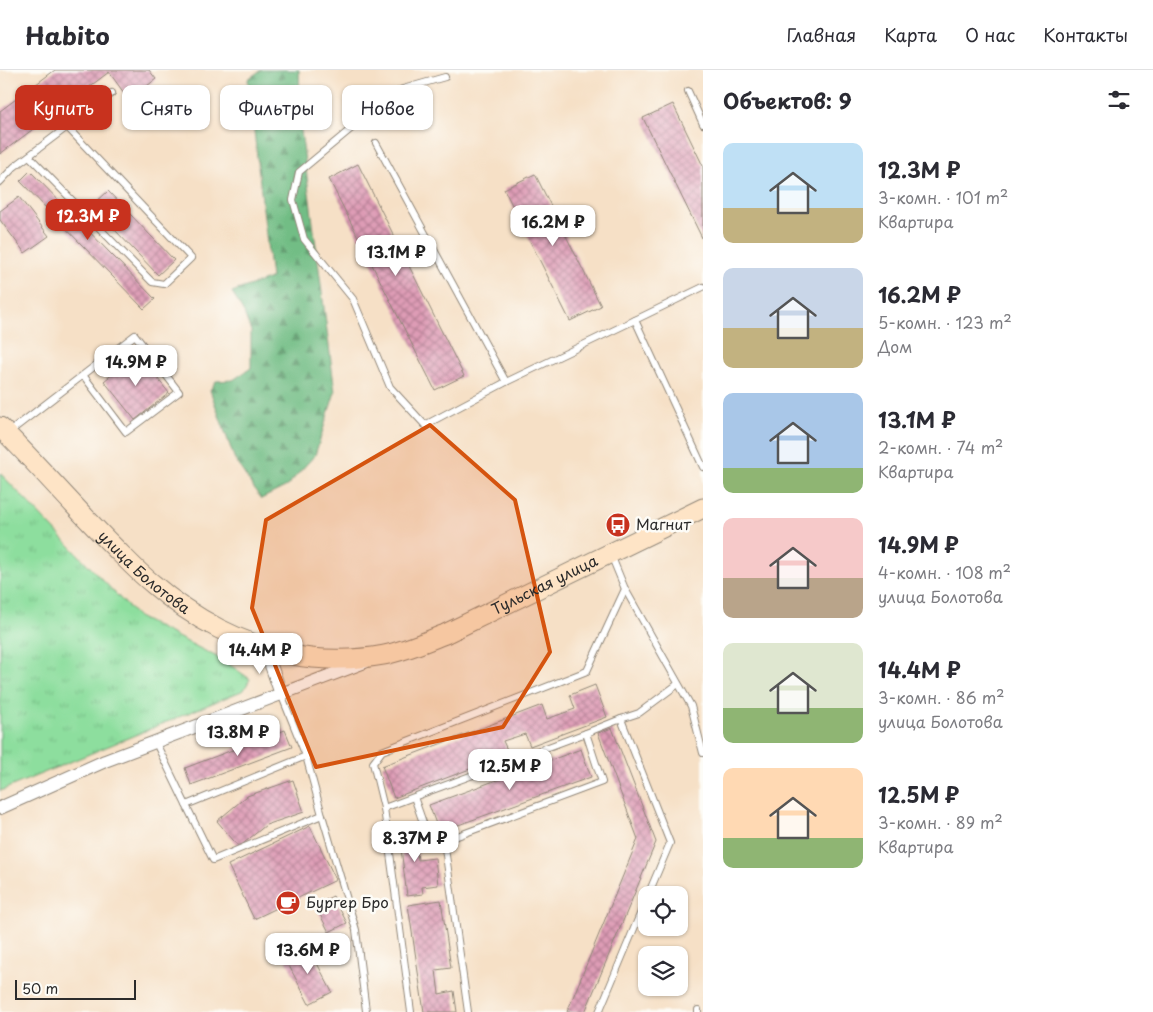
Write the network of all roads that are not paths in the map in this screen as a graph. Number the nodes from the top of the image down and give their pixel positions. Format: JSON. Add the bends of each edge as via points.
{"nodes":[{"id":1,"x":445,"y":77,"type":"dead end"},
{"id":2,"x":688,"y":91,"type":"dead end"},
{"id":3,"x":703,"y":124,"type":"edge"},
{"id":4,"x":63,"y":130,"type":"edge"},
{"id":5,"x":70,"y":130,"type":"edge"},
{"id":6,"x":376,"y":143,"type":"dead end"},
{"id":7,"x":29,"y":156,"type":"junction"},
{"id":8,"x":0,"y":182,"type":"edge"},
{"id":9,"x":703,"y":287,"type":"edge"},
{"id":10,"x":635,"y":320,"type":"junction"},
{"id":11,"x":83,"y":375,"type":"junction"},
{"id":12,"x":506,"y":382,"type":"junction"},
{"id":13,"x":3,"y":430,"type":"edge"},
{"id":14,"x":703,"y":466,"type":"edge"},
{"id":15,"x":703,"y":508,"type":"edge"},
{"id":16,"x":610,"y":554,"type":"junction"},
{"id":17,"x":624,"y":589,"type":"junction"},
{"id":18,"x":264,"y":648,"type":"junction"},
{"id":19,"x":384,"y":655,"type":"junction"},
{"id":20,"x":678,"y":684,"type":"junction"},
{"id":21,"x":281,"y":694,"type":"junction"},
{"id":22,"x":621,"y":719,"type":"junction"},
{"id":23,"x":586,"y":733,"type":"junction"},
{"id":24,"x":155,"y":741,"type":"junction"},
{"id":25,"x":703,"y":753,"type":"edge"},
{"id":26,"x":306,"y":756,"type":"junction"},
{"id":27,"x":414,"y":797,"type":"junction"},
{"id":28,"x":186,"y":805,"type":"junction"},
{"id":29,"x":0,"y":808,"type":"edge"},
{"id":30,"x":384,"y":808,"type":"junction"},
{"id":31,"x":322,"y":815,"type":"junction"},
{"id":32,"x":444,"y":841,"type":"junction"},
{"id":33,"x":652,"y":886,"type":"edge"},
{"id":34,"x":638,"y":919,"type":"edge"},
{"id":35,"x":366,"y":1011,"type":"edge"},
{"id":36,"x":410,"y":1012,"type":"edge"},
{"id":37,"x":468,"y":1012,"type":"edge"},
{"id":38,"x":599,"y":1012,"type":"edge"}],
"edges":[{"from":1,"to":12,"type":"lane","via":[[403,89],[387,99],[299,172],[293,200],[304,238],[352,298],[390,387],[425,425]]},
{"from":2,"to":3,"type":"lane"},
{"from":4,"to":7,"type":"lane"},
{"from":5,"to":7,"type":"lane","via":[[191,258],[164,284],[152,282]]},
{"from":6,"to":12,"type":"lane"},
{"from":7,"to":8,"type":"lane"},
{"from":9,"to":10,"type":"lane"},
{"from":10,"to":12,"type":"lane"},
{"from":10,"to":14,"type":"lane"},
{"from":11,"to":11,"type":"lane","via":[[136,335],[179,392],[126,432]]},
{"from":11,"to":13,"type":"lane"},
{"from":13,"to":18,"type":"main road","name":"улица Болотова","via":[[153,584],[202,619]]},
{"from":15,"to":16,"type":"main road","name":"Тульская улица"},
{"from":16,"to":17,"type":"lane"},
{"from":16,"to":19,"type":"main road","name":"Тульская улица","via":[[444,634]]},
{"from":17,"to":20,"type":"lane"},
{"from":17,"to":30,"type":"lane","via":[[587,671],[382,751],[373,763]]},
{"from":18,"to":19,"type":"main road","name":"улица Болотова","via":[[320,658]]},
{"from":18,"to":21,"type":"street"},
{"from":19,"to":21,"type":"street"},
{"from":20,"to":22,"type":"lane","via":[[640,713]]},
{"from":20,"to":25,"type":"lane","via":[[691,706]]},
{"from":21,"to":24,"type":"street"},
{"from":21,"to":26,"type":"lane"},
{"from":22,"to":23,"type":"lane"},
{"from":22,"to":33,"type":"lane","via":[[670,843]]},
{"from":23,"to":27,"type":"lane"},
{"from":23,"to":32,"type":"lane","via":[[602,782]]},
{"from":24,"to":28,"type":"lane"},
{"from":24,"to":29,"type":"street"},
{"from":26,"to":28,"type":"lane"},
{"from":26,"to":31,"type":"lane"},
{"from":27,"to":30,"type":"lane"},
{"from":27,"to":32,"type":"lane","via":[[427,834]]},
{"from":28,"to":31,"type":"lane","via":[[213,860]]},
{"from":30,"to":36,"type":"lane"},
{"from":31,"to":35,"type":"lane","via":[[356,930]]},
{"from":32,"to":37,"type":"lane"},
{"from":34,"to":38,"type":"lane"}]}
